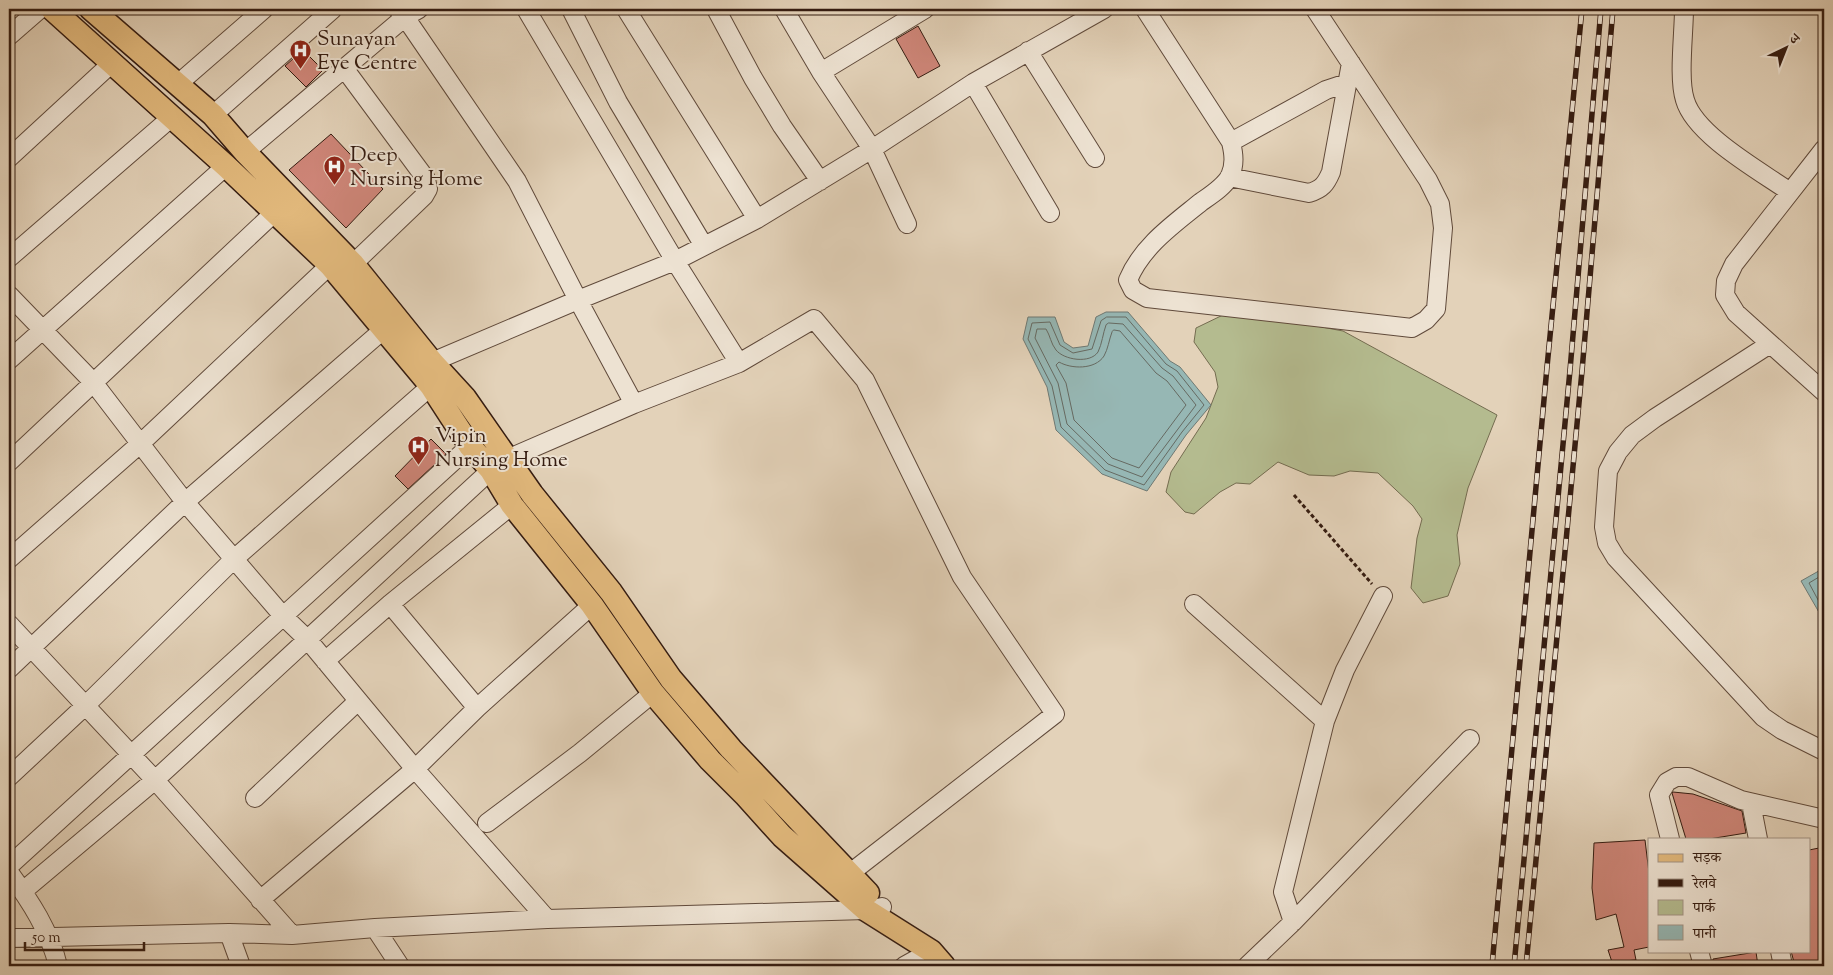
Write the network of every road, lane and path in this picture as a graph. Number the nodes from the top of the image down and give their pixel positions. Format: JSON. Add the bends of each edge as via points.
{"nodes":[{"id":1,"x":40,"y":9,"type":"edge"},
{"id":2,"x":52,"y":9,"type":"edge"},
{"id":3,"x":264,"y":9,"type":"edge"},
{"id":4,"x":333,"y":9,"type":"edge"},
{"id":5,"x":526,"y":9,"type":"edge"},
{"id":6,"x":571,"y":9,"type":"edge"},
{"id":7,"x":626,"y":9,"type":"edge"},
{"id":8,"x":716,"y":9,"type":"edge"},
{"id":9,"x":925,"y":9,"type":"edge"},
{"id":10,"x":1104,"y":9,"type":"edge"},
{"id":11,"x":1145,"y":9,"type":"edge"},
{"id":12,"x":1315,"y":9,"type":"edge"},
{"id":13,"x":1684,"y":9,"type":"edge"},
{"id":14,"x":100,"y":11,"type":"edge"},
{"id":15,"x":790,"y":11,"type":"edge"},
{"id":16,"x":408,"y":12,"type":"edge"},
{"id":17,"x":9,"y":36,"type":"edge"},
{"id":18,"x":1028,"y":52,"type":"junction"},
{"id":19,"x":112,"y":63,"type":"junction"},
{"id":20,"x":1351,"y":63,"type":"junction"},
{"id":21,"x":344,"y":68,"type":"junction"},
{"id":22,"x":821,"y":72,"type":"junction"},
{"id":23,"x":179,"y":83,"type":"junction"},
{"id":24,"x":973,"y":83,"type":"junction"},
{"id":25,"x":1347,"y":83,"type":"junction"},
{"id":26,"x":213,"y":114,"type":"junction"},
{"id":27,"x":172,"y":117,"type":"junction"},
{"id":28,"x":1232,"y":142,"type":"junction"},
{"id":29,"x":872,"y":149,"type":"junction"},
{"id":30,"x":1824,"y":149,"type":"edge"},
{"id":31,"x":245,"y":152,"type":"junction"},
{"id":32,"x":9,"y":158,"type":"edge"},
{"id":33,"x":1095,"y":158,"type":"dead end"},
{"id":34,"x":226,"y":166,"type":"junction"},
{"id":35,"x":1229,"y":178,"type":"junction"},
{"id":36,"x":820,"y":181,"type":"junction"},
{"id":37,"x":1790,"y":192,"type":"junction"},
{"id":38,"x":275,"y":212,"type":"junction"},
{"id":39,"x":1050,"y":213,"type":"dead end"},
{"id":40,"x":757,"y":219,"type":"junction"},
{"id":41,"x":907,"y":224,"type":"dead end"},
{"id":42,"x":704,"y":246,"type":"junction"},
{"id":43,"x":9,"y":258,"type":"edge"},
{"id":44,"x":674,"y":261,"type":"junction"},
{"id":45,"x":352,"y":264,"type":"junction"},
{"id":46,"x":330,"y":265,"type":"junction"},
{"id":47,"x":9,"y":295,"type":"edge"},
{"id":48,"x":578,"y":300,"type":"junction"},
{"id":49,"x":43,"y":329,"type":"junction"},
{"id":50,"x":383,"y":330,"type":"junction"},
{"id":51,"x":1770,"y":344,"type":"junction"},
{"id":52,"x":9,"y":360,"type":"edge"},
{"id":53,"x":432,"y":362,"type":"junction"},
{"id":54,"x":739,"y":363,"type":"junction"},
{"id":55,"x":93,"y":382,"type":"junction"},
{"id":56,"x":430,"y":386,"type":"junction"},
{"id":57,"x":1824,"y":392,"type":"edge"},
{"id":58,"x":634,"y":404,"type":"junction"},
{"id":59,"x":141,"y":443,"type":"junction"},
{"id":60,"x":470,"y":446,"type":"junction"},
{"id":61,"x":9,"y":462,"type":"edge"},
{"id":62,"x":499,"y":465,"type":"junction"},
{"id":63,"x":1294,"y":495,"type":"dead end"},
{"id":64,"x":185,"y":502,"type":"junction"},
{"id":65,"x":512,"y":505,"type":"junction"},
{"id":66,"x":9,"y":559,"type":"edge"},
{"id":67,"x":234,"y":559,"type":"junction"},
{"id":68,"x":1383,"y":596,"type":"joint"},
{"id":69,"x":390,"y":604,"type":"junction"},
{"id":70,"x":1194,"y":604,"type":"dead end"},
{"id":71,"x":592,"y":605,"type":"junction"},
{"id":72,"x":283,"y":616,"type":"junction"},
{"id":73,"x":9,"y":624,"type":"edge"},
{"id":74,"x":308,"y":640,"type":"junction"},
{"id":75,"x":30,"y":648,"type":"junction"},
{"id":76,"x":324,"y":661,"type":"junction"},
{"id":77,"x":9,"y":669,"type":"edge"},
{"id":78,"x":653,"y":693,"type":"junction"},
{"id":79,"x":358,"y":701,"type":"junction"},
{"id":80,"x":86,"y":705,"type":"junction"},
{"id":81,"x":477,"y":708,"type":"junction"},
{"id":82,"x":1325,"y":721,"type":"junction"},
{"id":83,"x":1470,"y":739,"type":"dead end"},
{"id":84,"x":1824,"y":751,"type":"edge"},
{"id":85,"x":131,"y":754,"type":"junction"},
{"id":86,"x":414,"y":769,"type":"junction"},
{"id":87,"x":9,"y":777,"type":"edge"},
{"id":88,"x":155,"y":780,"type":"junction"},
{"id":89,"x":255,"y":798,"type":"dead end"},
{"id":90,"x":1751,"y":803,"type":"junction"},
{"id":91,"x":1824,"y":819,"type":"edge"},
{"id":92,"x":487,"y":823,"type":"dead end"},
{"id":93,"x":1670,"y":838,"type":"edge"},
{"id":94,"x":1758,"y":838,"type":"edge"},
{"id":95,"x":9,"y":866,"type":"edge"},
{"id":96,"x":9,"y":872,"type":"edge"},
{"id":97,"x":849,"y":874,"type":"junction"},
{"id":98,"x":23,"y":891,"type":"junction"},
{"id":99,"x":260,"y":900,"type":"junction"},
{"id":100,"x":874,"y":908,"type":"junction"},
{"id":101,"x":547,"y":920,"type":"junction"},
{"id":102,"x":1293,"y":922,"type":"junction"},
{"id":103,"x":375,"y":928,"type":"junction"},
{"id":104,"x":229,"y":933,"type":"junction"},
{"id":105,"x":292,"y":935,"type":"junction"},
{"id":106,"x":50,"y":937,"type":"junction"},
{"id":107,"x":9,"y":938,"type":"edge"},
{"id":108,"x":1699,"y":952,"type":"edge"},
{"id":109,"x":1780,"y":952,"type":"edge"},
{"id":110,"x":938,"y":958,"type":"edge"},
{"id":111,"x":58,"y":966,"type":"edge"},
{"id":112,"x":241,"y":966,"type":"edge"},
{"id":113,"x":400,"y":966,"type":"edge"},
{"id":114,"x":904,"y":966,"type":"edge"},
{"id":115,"x":1247,"y":966,"type":"edge"},
{"id":116,"x":1703,"y":966,"type":"edge"},
{"id":117,"x":1783,"y":966,"type":"edge"}],
"edges":[{"from":1,"to":17,"type":"street"},
{"from":2,"to":19,"type":"main road"},
{"from":3,"to":23,"type":"street"},
{"from":4,"to":26,"type":"street"},
{"from":5,"to":44,"type":"street"},
{"from":6,"to":42,"type":"street","via":[[618,102]]},
{"from":7,"to":40,"type":"street"},
{"from":8,"to":36,"type":"street","via":[[777,118]]},
{"from":9,"to":22,"type":"street"},
{"from":10,"to":18,"type":"street"},
{"from":11,"to":28,"type":"street"},
{"from":12,"to":20,"type":"street"},
{"from":13,"to":37,"type":"street","via":[[1682,85],[1685,101],[1695,120],[1713,138]]},
{"from":14,"to":23,"type":"main road"},
{"from":15,"to":22,"type":"street"},
{"from":16,"to":21,"type":"street"},
{"from":16,"to":48,"type":"street","via":[[517,181]]},
{"from":18,"to":24,"type":"street"},
{"from":18,"to":33,"type":"street"},
{"from":19,"to":27,"type":"main road"},
{"from":19,"to":32,"type":"street"},
{"from":20,"to":25,"type":"street"},
{"from":20,"to":35,"type":"street","via":[[1428,180],[1440,204],[1443,228],[1436,309],[1426,320],[1412,328],[1148,298],[1133,290],[1128,280],[1150,246]]},
{"from":21,"to":31,"type":"street"},
{"from":21,"to":45,"type":"street","via":[[426,179],[428,189]]},
{"from":22,"to":29,"type":"street"},
{"from":23,"to":26,"type":"main road"},
{"from":24,"to":29,"type":"street"},
{"from":24,"to":39,"type":"street"},
{"from":25,"to":28,"type":"street","via":[[1326,90]]},
{"from":25,"to":35,"type":"street","via":[[1330,172],[1320,190],[1309,193]]},
{"from":26,"to":31,"type":"main road"},
{"from":27,"to":34,"type":"main road"},
{"from":27,"to":43,"type":"street"},
{"from":28,"to":35,"type":"street","via":[[1235,160]]},
{"from":29,"to":36,"type":"street"},
{"from":29,"to":41,"type":"street"},
{"from":30,"to":37,"type":"street"},
{"from":31,"to":45,"type":"main road"},
{"from":34,"to":38,"type":"main road"},
{"from":34,"to":49,"type":"street"},
{"from":36,"to":40,"type":"street"},
{"from":37,"to":51,"type":"street","via":[[1734,264],[1726,281],[1725,295],[1736,313]]},
{"from":38,"to":46,"type":"main road"},
{"from":38,"to":55,"type":"street"},
{"from":40,"to":42,"type":"street"},
{"from":42,"to":44,"type":"street"},
{"from":44,"to":48,"type":"street"},
{"from":44,"to":54,"type":"street"},
{"from":45,"to":53,"type":"main road"},
{"from":46,"to":50,"type":"main road"},
{"from":46,"to":59,"type":"street"},
{"from":47,"to":49,"type":"street"},
{"from":48,"to":53,"type":"street"},
{"from":48,"to":58,"type":"street"},
{"from":49,"to":52,"type":"street"},
{"from":49,"to":55,"type":"street"},
{"from":50,"to":56,"type":"main road"},
{"from":50,"to":64,"type":"street"},
{"from":51,"to":57,"type":"street"},
{"from":51,"to":84,"type":"street","via":[[1632,436],[1608,471],[1604,527],[1607,543],[1616,558],[1763,716],[1782,730]]},
{"from":53,"to":62,"type":"main road","via":[[465,398]]},
{"from":54,"to":58,"type":"street"},
{"from":54,"to":97,"type":"street","via":[[814,319],[865,380],[962,577],[1055,714]]},
{"from":55,"to":59,"type":"street"},
{"from":55,"to":61,"type":"street"},
{"from":56,"to":60,"type":"main road"},
{"from":56,"to":67,"type":"street"},
{"from":58,"to":62,"type":"street"},
{"from":59,"to":64,"type":"street"},
{"from":59,"to":66,"type":"street"},
{"from":60,"to":62,"type":"main road"},
{"from":60,"to":72,"type":"street"},
{"from":62,"to":65,"type":"main road"},
{"from":62,"to":74,"type":"street"},
{"from":62,"to":97,"type":"main road","via":[[532,494],[611,592],[671,680]]},
{"from":63,"to":68,"type":"path"},
{"from":64,"to":67,"type":"street"},
{"from":64,"to":75,"type":"street"},
{"from":65,"to":69,"type":"street"},
{"from":65,"to":71,"type":"main road"},
{"from":67,"to":72,"type":"street"},
{"from":67,"to":80,"type":"street"},
{"from":68,"to":82,"type":"street","via":[[1345,670]]},
{"from":69,"to":76,"type":"street"},
{"from":69,"to":81,"type":"street"},
{"from":70,"to":82,"type":"street"},
{"from":71,"to":78,"type":"main road"},
{"from":71,"to":81,"type":"street"},
{"from":72,"to":74,"type":"street"},
{"from":72,"to":85,"type":"street"},
{"from":73,"to":75,"type":"street"},
{"from":74,"to":76,"type":"street"},
{"from":74,"to":88,"type":"street"},
{"from":75,"to":77,"type":"street"},
{"from":75,"to":80,"type":"street"},
{"from":76,"to":79,"type":"street"},
{"from":78,"to":92,"type":"street","via":[[580,754]]},
{"from":78,"to":100,"type":"main road","via":[[710,760],[782,836]]},
{"from":79,"to":86,"type":"street"},
{"from":79,"to":89,"type":"street"},
{"from":80,"to":85,"type":"street"},
{"from":80,"to":87,"type":"street"},
{"from":81,"to":86,"type":"street"},
{"from":82,"to":102,"type":"street","via":[[1282,892]]},
{"from":83,"to":102,"type":"street"},
{"from":85,"to":88,"type":"street"},
{"from":85,"to":95,"type":"street"},
{"from":86,"to":99,"type":"street"},
{"from":86,"to":101,"type":"street"},
{"from":88,"to":98,"type":"street"},
{"from":88,"to":99,"type":"street"},
{"from":90,"to":91,"type":"street"},
{"from":90,"to":93,"type":"street","via":[[1688,777],[1676,777],[1667,782],[1659,795]]},
{"from":90,"to":94,"type":"street"},
{"from":96,"to":98,"type":"street"},
{"from":97,"to":100,"type":"main road"},
{"from":98,"to":106,"type":"street"},
{"from":99,"to":105,"type":"street"},
{"from":100,"to":101,"type":"street"},
{"from":100,"to":110,"type":"main road"},
{"from":101,"to":103,"type":"street"},
{"from":102,"to":115,"type":"street"},
{"from":103,"to":105,"type":"street"},
{"from":103,"to":113,"type":"street"},
{"from":104,"to":105,"type":"street"},
{"from":104,"to":106,"type":"street"},
{"from":104,"to":112,"type":"street"},
{"from":106,"to":107,"type":"street"},
{"from":106,"to":111,"type":"street"},
{"from":108,"to":116,"type":"street"},
{"from":109,"to":117,"type":"street"},
{"from":110,"to":114,"type":"street"}]}
